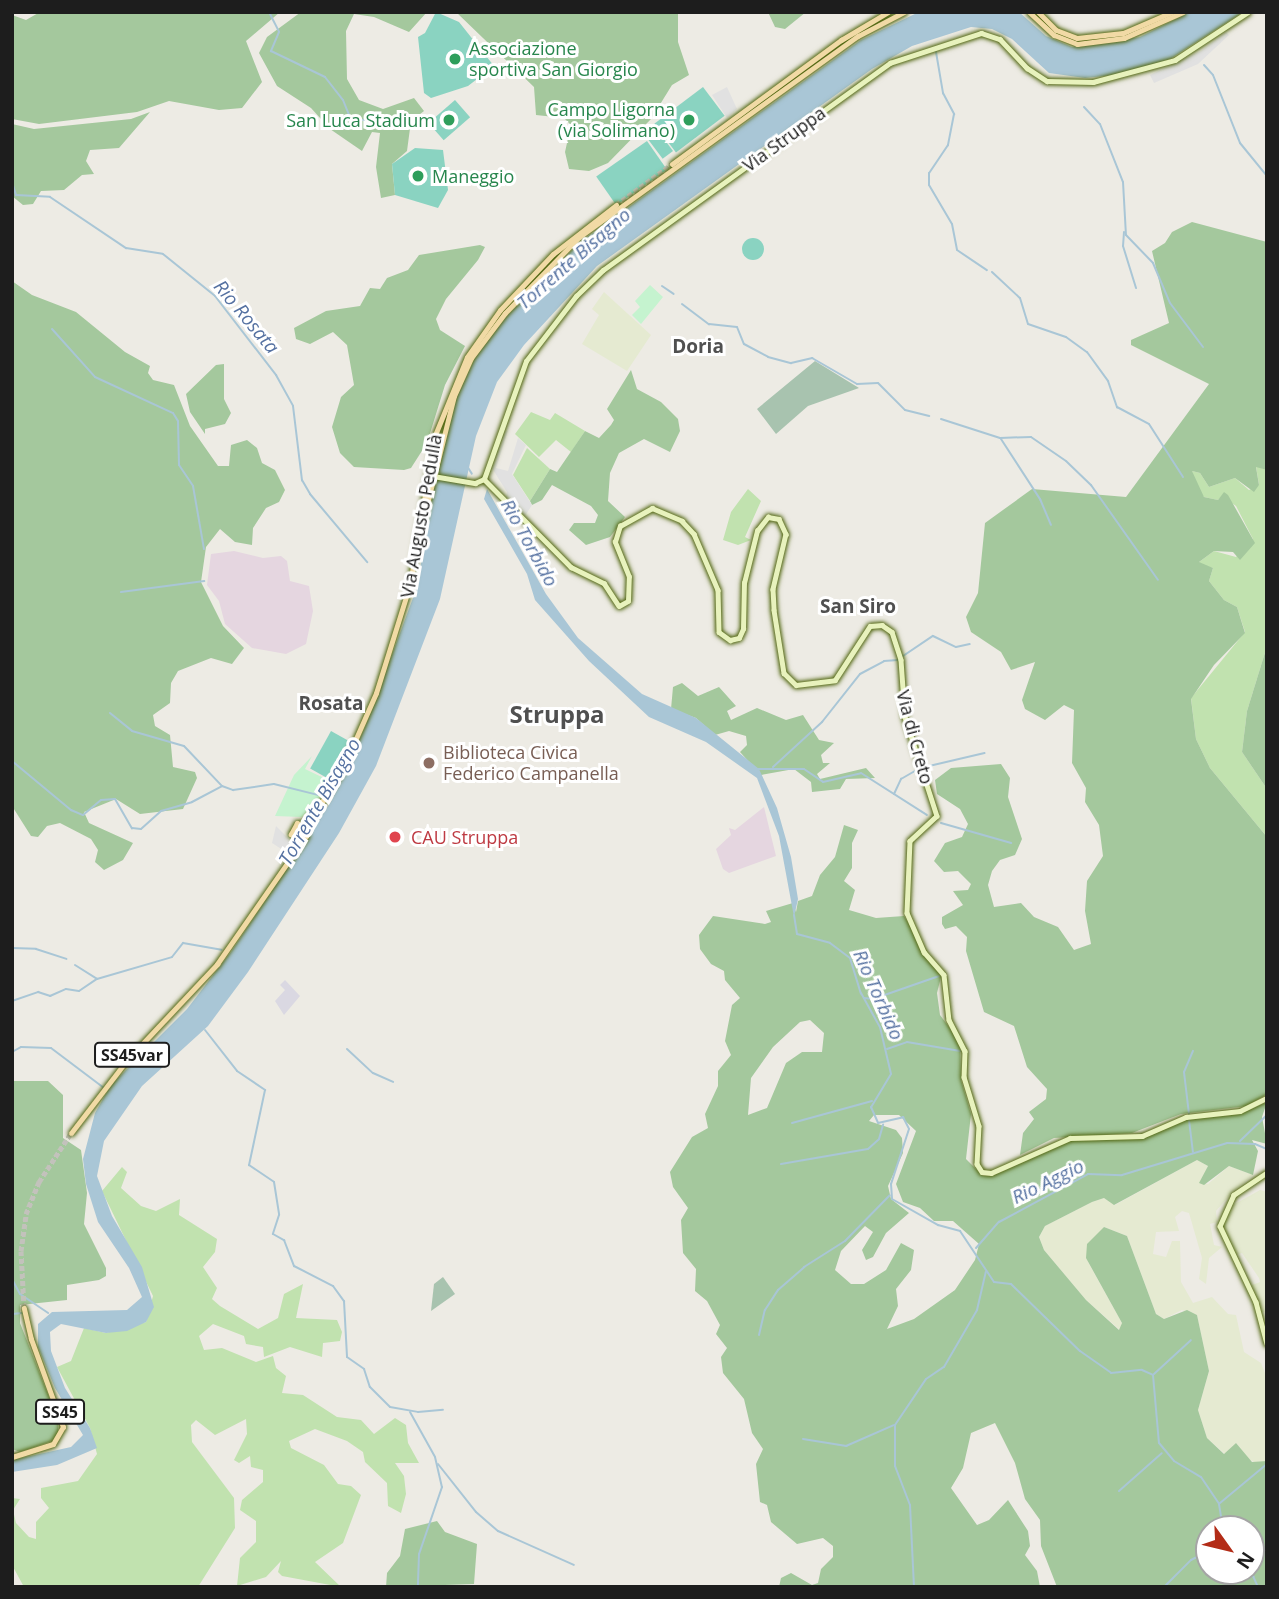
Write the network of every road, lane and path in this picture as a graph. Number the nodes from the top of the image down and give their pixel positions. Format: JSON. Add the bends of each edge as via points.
{"nodes":[{"id":1,"x":888,"y":12,"type":"edge"},
{"id":2,"x":904,"y":12,"type":"edge"},
{"id":3,"x":1029,"y":12,"type":"edge"},
{"id":4,"x":1038,"y":12,"type":"edge"},
{"id":5,"x":1172,"y":12,"type":"edge"},
{"id":6,"x":1183,"y":12,"type":"edge"},
{"id":7,"x":1248,"y":12,"type":"edge"},
{"id":8,"x":744,"y":114,"type":"junction"},
{"id":9,"x":673,"y":163,"type":"tunnel mouth"},
{"id":10,"x":616,"y":205,"type":"tunnel mouth"},
{"id":11,"x":433,"y":476,"type":"junction"},
{"id":12,"x":484,"y":479,"type":"junction"},
{"id":13,"x":423,"y":520,"type":"junction"},
{"id":14,"x":304,"y":825,"type":"junction"},
{"id":15,"x":298,"y":839,"type":"junction"},
{"id":16,"x":1267,"y":1098,"type":"edge"},
{"id":17,"x":71,"y":1133,"type":"tunnel mouth"},
{"id":18,"x":1267,"y":1173,"type":"edge"},
{"id":19,"x":24,"y":1308,"type":"tunnel mouth"},
{"id":20,"x":1267,"y":1343,"type":"edge"},
{"id":21,"x":12,"y":1457,"type":"edge"}],
"edges":[{"from":1,"to":8,"type":"main road","via":[[855,30]]},
{"from":2,"to":8,"type":"main road","via":[[859,36]]},
{"from":3,"to":6,"type":"main road","via":[[1054,35],[1077,44],[1124,38]]},
{"from":4,"to":5,"type":"main road","via":[[1056,30],[1077,38],[1123,33]]},
{"from":7,"to":12,"type":"main road","name":"Via Struppa","via":[[1198,48],[1145,72],[1074,84],[1040,77],[1004,42],[981,33],[890,63],[614,262],[576,296],[526,361]]},
{"from":8,"to":9,"type":"main road"},
{"from":8,"to":11,"type":"main road","name":"Via Augusto Pedullà","via":[[579,237],[489,330],[454,396]]},
{"from":10,"to":13,"type":"main road","name":"Via Augusto Pedullà","via":[[553,254],[473,345],[435,435]]},
{"from":11,"to":12,"type":"main road"},
{"from":11,"to":13,"type":"main road","name":"Via Augusto Pedullà"},
{"from":12,"to":16,"type":"main road","name":"Via di Creto","via":[[571,567],[604,583],[621,607],[628,601],[629,577],[615,542],[620,526],[652,508],[682,521],[694,534],[718,590],[718,629],[728,640],[737,639],[743,629],[743,587],[764,520],[773,517],[783,523],[785,539],[772,593],[784,673],[792,683],[835,680],[870,626],[884,625],[894,635],[901,660],[905,717],[937,816],[910,841],[909,921],[924,952],[944,975],[949,1020],[965,1051],[964,1077],[979,1126],[979,1169],[991,1173],[1070,1138],[1142,1136],[1188,1117],[1240,1111]]},
{"from":13,"to":14,"type":"main road","name":"Via Augusto Pedullà","via":[[410,586],[366,718],[328,796]]},
{"from":14,"to":15,"type":"main road"},
{"from":14,"to":15,"type":"main road","via":[[292,827]]},
{"from":15,"to":17,"type":"main road","number":"SS45var","via":[[201,984],[127,1060]]},
{"from":18,"to":20,"type":"main road","via":[[1234,1195],[1220,1226],[1256,1302]]},
{"from":19,"to":21,"type":"main road","number":"SS45","via":[[63,1427],[53,1444]]}]}
